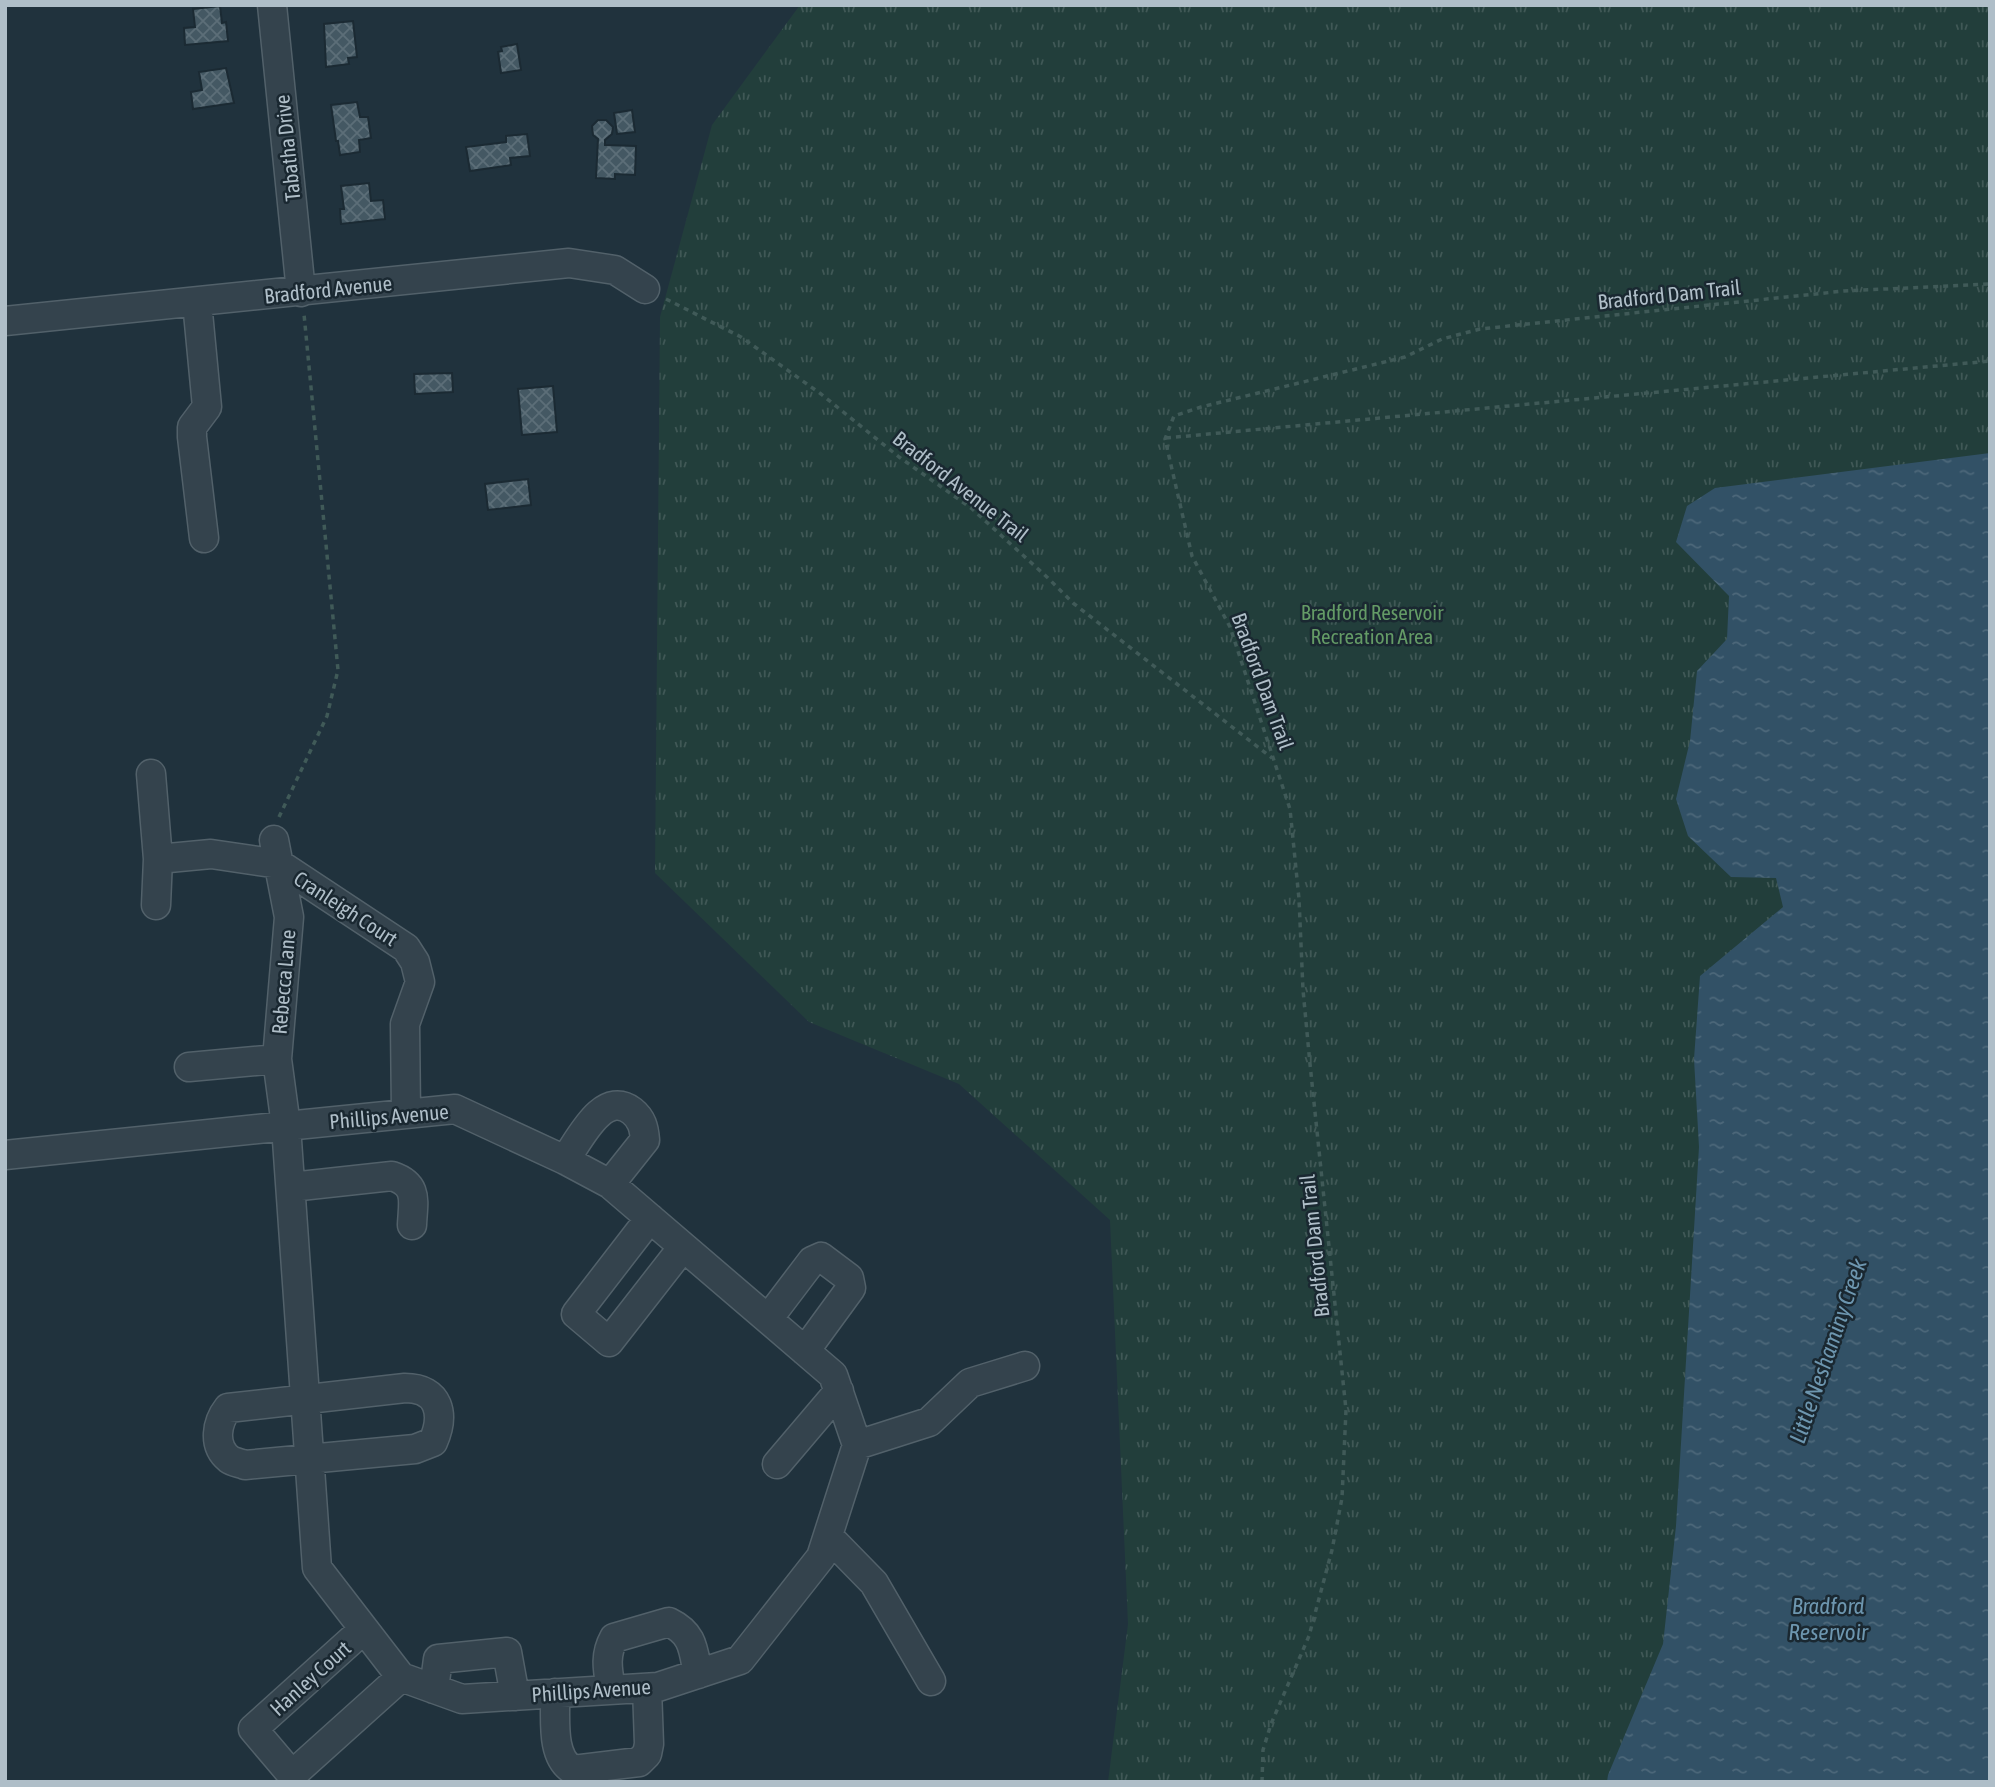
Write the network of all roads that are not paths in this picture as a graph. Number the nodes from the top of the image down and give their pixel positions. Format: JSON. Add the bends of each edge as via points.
{"nodes":[{"id":1,"x":272,"y":5,"type":"edge"},
{"id":2,"x":645,"y":289,"type":"road end"},
{"id":3,"x":301,"y":292,"type":"junction"},
{"id":4,"x":197,"y":302,"type":"junction"},
{"id":5,"x":5,"y":321,"type":"edge"},
{"id":6,"x":204,"y":538,"type":"dead end"},
{"id":7,"x":151,"y":774,"type":"dead end"},
{"id":8,"x":276,"y":852,"type":"junction"},
{"id":9,"x":158,"y":859,"type":"junction"},
{"id":10,"x":156,"y":905,"type":"dead end"},
{"id":11,"x":276,"y":1059,"type":"junction"},
{"id":12,"x":189,"y":1067,"type":"dead end"},
{"id":13,"x":406,"y":1114,"type":"junction"},
{"id":14,"x":286,"y":1126,"type":"junction"},
{"id":15,"x":5,"y":1154,"type":"edge"},
{"id":16,"x":565,"y":1160,"type":"junction"},
{"id":17,"x":610,"y":1184,"type":"junction"},
{"id":18,"x":290,"y":1187,"type":"junction"},
{"id":19,"x":650,"y":1218,"type":"junction"},
{"id":20,"x":412,"y":1225,"type":"dead end"},
{"id":21,"x":683,"y":1247,"type":"junction"},
{"id":22,"x":768,"y":1320,"type":"junction"},
{"id":23,"x":805,"y":1351,"type":"junction"},
{"id":24,"x":1025,"y":1366,"type":"dead end"},
{"id":25,"x":839,"y":1391,"type":"junction"},
{"id":26,"x":306,"y":1398,"type":"junction"},
{"id":27,"x":857,"y":1445,"type":"junction"},
{"id":28,"x":310,"y":1457,"type":"junction"},
{"id":29,"x":777,"y":1464,"type":"dead end"},
{"id":30,"x":828,"y":1536,"type":"junction"},
{"id":31,"x":364,"y":1629,"type":"junction"},
{"id":32,"x":698,"y":1674,"type":"junction"},
{"id":33,"x":401,"y":1677,"type":"junction"},
{"id":34,"x":931,"y":1681,"type":"dead end"},
{"id":35,"x":647,"y":1688,"type":"junction"},
{"id":36,"x":434,"y":1689,"type":"junction"},
{"id":37,"x":611,"y":1690,"type":"junction"},
{"id":38,"x":555,"y":1693,"type":"junction"},
{"id":39,"x":514,"y":1696,"type":"junction"}],
"edges":[{"from":1,"to":3,"type":"street","name":"Tabatha Drive"},
{"from":2,"to":3,"type":"street","name":"Bradford Avenue","via":[[615,270],[569,262]]},
{"from":3,"to":4,"type":"street","name":"Bradford Avenue"},
{"from":4,"to":5,"type":"street","name":"Bradford Avenue"},
{"from":4,"to":6,"type":"street","via":[[207,407],[192,427],[192,437]]},
{"from":7,"to":9,"type":"street"},
{"from":8,"to":9,"type":"street","name":"Cranleigh Court"},
{"from":8,"to":11,"type":"street","name":"Rebecca Lane","via":[[289,916]]},
{"from":8,"to":13,"type":"street","name":"Cranleigh Court","via":[[406,948],[415,962],[419,982],[405,1024]]},
{"from":9,"to":10,"type":"street"},
{"from":11,"to":12,"type":"street"},
{"from":11,"to":14,"type":"street","name":"Rebecca Lane"},
{"from":13,"to":14,"type":"street","name":"Phillips Avenue"},
{"from":13,"to":16,"type":"street","name":"Phillips Avenue","via":[[455,1109]]},
{"from":14,"to":15,"type":"street","name":"Phillips Avenue"},
{"from":14,"to":18,"type":"street"},
{"from":16,"to":17,"type":"street","name":"Phillips Avenue"},
{"from":16,"to":17,"type":"street","via":[[603,1108],[613,1104],[626,1107],[639,1116],[645,1140]]},
{"from":17,"to":19,"type":"street","name":"Phillips Avenue"},
{"from":18,"to":20,"type":"street","via":[[392,1176],[405,1180],[413,1192]]},
{"from":18,"to":26,"type":"street"},
{"from":19,"to":21,"type":"street","name":"Phillips Avenue"},
{"from":19,"to":21,"type":"street","via":[[576,1314],[609,1342]]},
{"from":21,"to":22,"type":"street","name":"Phillips Avenue"},
{"from":22,"to":23,"type":"street","name":"Phillips Avenue"},
{"from":22,"to":23,"type":"street","via":[[812,1261],[821,1256],[849,1278],[851,1288]]},
{"from":23,"to":25,"type":"street","name":"Phillips Avenue","via":[[834,1375]]},
{"from":24,"to":27,"type":"street","via":[[970,1382],[929,1422]]},
{"from":25,"to":27,"type":"street","name":"Phillips Avenue"},
{"from":25,"to":29,"type":"street"},
{"from":26,"to":28,"type":"street"},
{"from":26,"to":28,"type":"street","via":[[228,1408],[218,1432],[220,1447],[229,1459],[245,1465]]},
{"from":26,"to":28,"type":"street","via":[[419,1388],[430,1394],[438,1407],[439,1428],[433,1443],[415,1449]]},
{"from":27,"to":30,"type":"street","name":"Phillips Avenue"},
{"from":28,"to":31,"type":"street","via":[[317,1568]]},
{"from":30,"to":32,"type":"street","name":"Phillips Avenue","via":[[821,1558],[740,1660]]},
{"from":30,"to":34,"type":"street","via":[[874,1583]]},
{"from":31,"to":33,"type":"street"},
{"from":31,"to":33,"type":"street","name":"Hanley Court","via":[[253,1729],[292,1775]]},
{"from":32,"to":35,"type":"street","name":"Phillips Avenue"},
{"from":32,"to":37,"type":"street","via":[[691,1640],[669,1622],[614,1638],[607,1651]]},
{"from":33,"to":36,"type":"street","name":"Phillips Avenue"},
{"from":35,"to":37,"type":"street","name":"Phillips Avenue"},
{"from":35,"to":38,"type":"street","via":[[647,1754],[639,1762],[573,1770],[558,1754]]},
{"from":36,"to":39,"type":"street","name":"Phillips Avenue","via":[[462,1699]]},
{"from":36,"to":39,"type":"street","via":[[438,1658],[507,1652]]},
{"from":37,"to":38,"type":"street","name":"Phillips Avenue"},
{"from":38,"to":39,"type":"street","name":"Phillips Avenue"}]}
